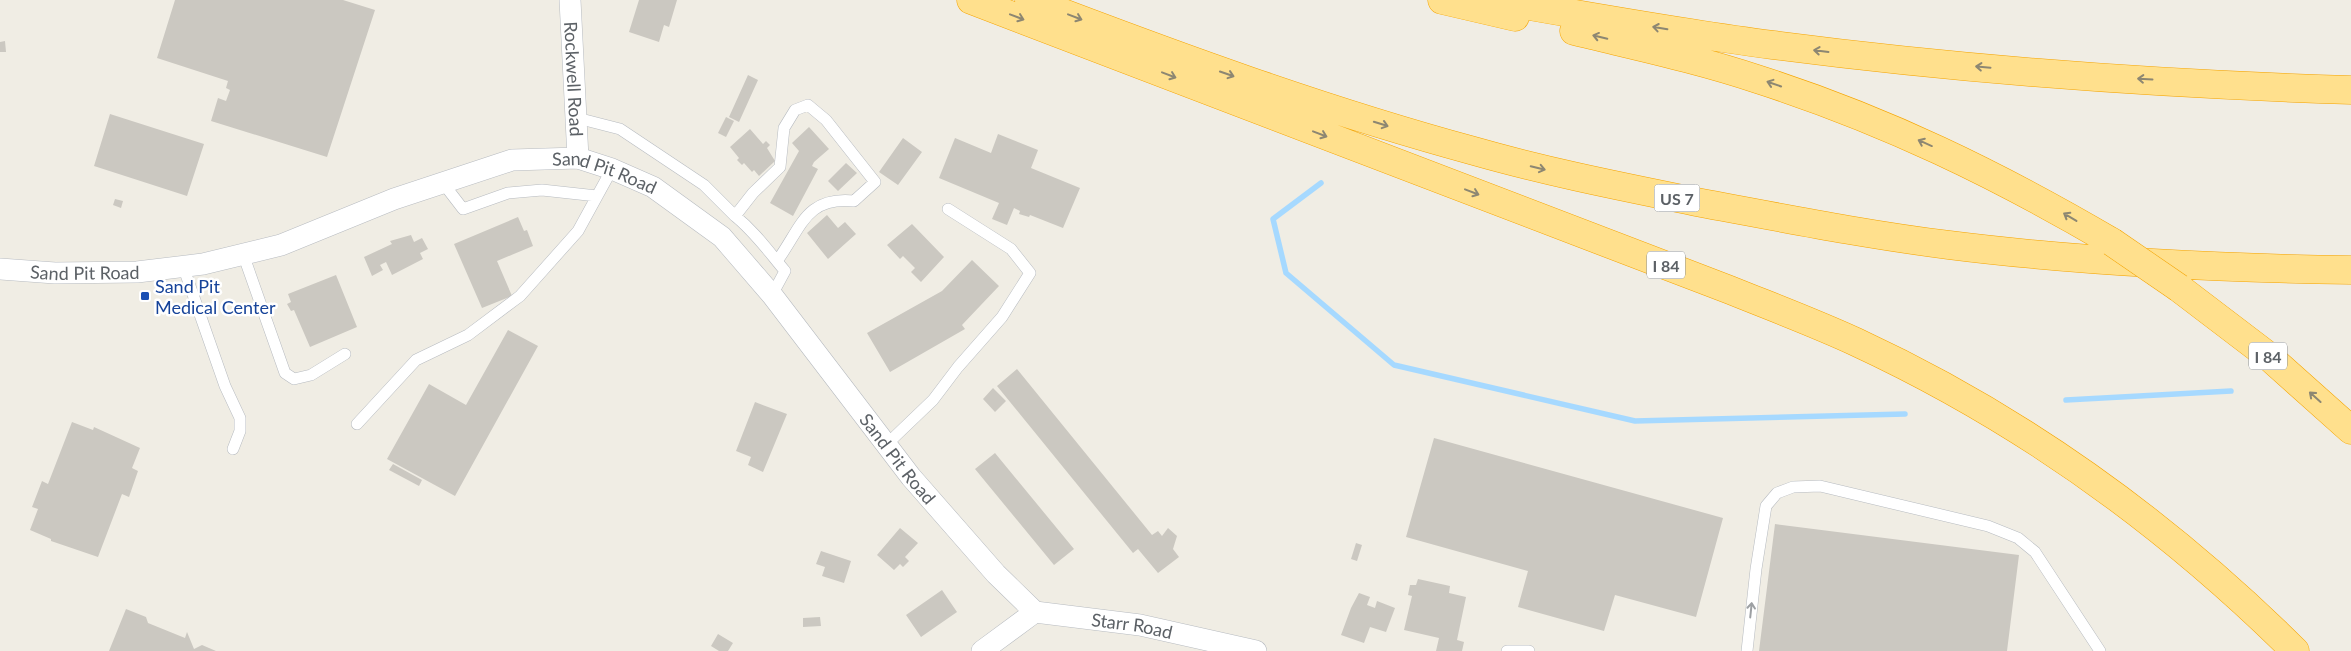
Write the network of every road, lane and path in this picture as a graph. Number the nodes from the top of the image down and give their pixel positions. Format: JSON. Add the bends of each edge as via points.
{"nodes":[{"id":1,"x":570,"y":0,"type":"edge"},
{"id":2,"x":971,"y":0,"type":"edge"},
{"id":3,"x":1029,"y":0,"type":"edge"},
{"id":4,"x":1442,"y":0,"type":"edge"},
{"id":5,"x":1495,"y":0,"type":"edge"},
{"id":6,"x":2183,"y":81,"type":"junction"},
{"id":7,"x":2351,"y":81,"type":"edge"},
{"id":8,"x":2351,"y":90,"type":"edge"},
{"id":9,"x":577,"y":118,"type":"junction"},
{"id":10,"x":578,"y":158,"type":"junction"},
{"id":11,"x":612,"y":168,"type":"junction"},
{"id":12,"x":443,"y":183,"type":"junction"},
{"id":13,"x":597,"y":196,"type":"junction"},
{"id":14,"x":948,"y":209,"type":"dead end"},
{"id":15,"x":735,"y":216,"type":"junction"},
{"id":16,"x":242,"y":254,"type":"junction"},
{"id":17,"x":777,"y":261,"type":"junction"},
{"id":18,"x":183,"y":266,"type":"junction"},
{"id":19,"x":0,"y":269,"type":"edge"},
{"id":20,"x":2351,"y":270,"type":"edge"},
{"id":21,"x":772,"y":295,"type":"junction"},
{"id":22,"x":346,"y":354,"type":"dead end"},
{"id":23,"x":358,"y":424,"type":"dead end"},
{"id":24,"x":2351,"y":430,"type":"edge"},
{"id":25,"x":886,"y":445,"type":"junction"},
{"id":26,"x":233,"y":449,"type":"dead end"},
{"id":27,"x":1035,"y":612,"type":"junction"},
{"id":28,"x":982,"y":651,"type":"edge"},
{"id":29,"x":1256,"y":651,"type":"edge"},
{"id":30,"x":1507,"y":651,"type":"edge"},
{"id":31,"x":1529,"y":651,"type":"edge"},
{"id":32,"x":1747,"y":651,"type":"edge"},
{"id":33,"x":2100,"y":651,"type":"edge"},
{"id":34,"x":2295,"y":651,"type":"edge"}],
"edges":[{"from":1,"to":9,"type":"street","name":"Rockwell Road"},
{"from":2,"to":34,"type":"highway","number":"I 84","one_way":true,"via":[[1703,280],[1818,325],[1879,354],[1978,406],[2093,479],[2200,562]]},
{"from":3,"to":20,"type":"highway","number":"US 7","one_way":true,"via":[[1224,73],[1354,116],[1531,166],[1675,197],[1880,235],[2007,252],[2152,263]]},
{"from":24,"to":4,"type":"highway","number":"I 84","one_way":true,"bridge":true,"via":[[2267,355],[2180,288],[2112,242],[1979,168],[1814,98],[1692,60]]},
{"from":6,"to":5,"type":"highway","one_way":true,"via":[[2075,75],[1836,53]]},
{"from":6,"to":7,"type":"highway"},
{"from":6,"to":8,"type":"highway"},
{"from":9,"to":10,"type":"street","name":"Rockwell Road"},
{"from":9,"to":15,"type":"lane","via":[[620,129],[704,185]]},
{"from":10,"to":11,"type":"street","name":"Sand Pit Road"},
{"from":10,"to":12,"type":"street","name":"Sand Pit Road","via":[[512,160]]},
{"from":11,"to":13,"type":"lane"},
{"from":11,"to":21,"type":"street","name":"Sand Pit Road","via":[[653,187],[722,237]]},
{"from":12,"to":13,"type":"lane","via":[[463,210],[508,193],[542,190]]},
{"from":12,"to":16,"type":"street","name":"Sand Pit Road","via":[[394,199],[281,245]]},
{"from":13,"to":23,"type":"lane","via":[[578,231],[520,296],[468,335],[416,360]]},
{"from":14,"to":25,"type":"lane","via":[[1011,249],[1030,273],[1002,317],[934,400]]},
{"from":15,"to":17,"type":"lane","via":[[750,228]]},
{"from":15,"to":17,"type":"lane","via":[[780,167],[784,128],[794,110],[808,105],[826,120],[875,182],[854,202],[843,200],[807,213]]},
{"from":16,"to":18,"type":"street","name":"Sand Pit Road"},
{"from":16,"to":22,"type":"lane","via":[[284,373],[294,379],[311,375]]},
{"from":17,"to":21,"type":"lane","via":[[785,271]]},
{"from":18,"to":19,"type":"street","name":"Sand Pit Road","via":[[137,272],[55,273]]},
{"from":18,"to":26,"type":"lane","via":[[225,386],[240,418],[240,431]]},
{"from":21,"to":25,"type":"street","name":"Sand Pit Road"},
{"from":25,"to":27,"type":"street","name":"Sand Pit Road","via":[[989,567]]},
{"from":27,"to":28,"type":"street"},
{"from":27,"to":29,"type":"street","name":"Starr Road","via":[[1140,625]]},
{"from":30,"to":31,"type":"lane"},
{"from":32,"to":33,"type":"lane","one_way":true,"via":[[1766,506],[1777,493],[1793,487],[1820,486],[1988,526],[2018,538],[2035,552]]}]}
